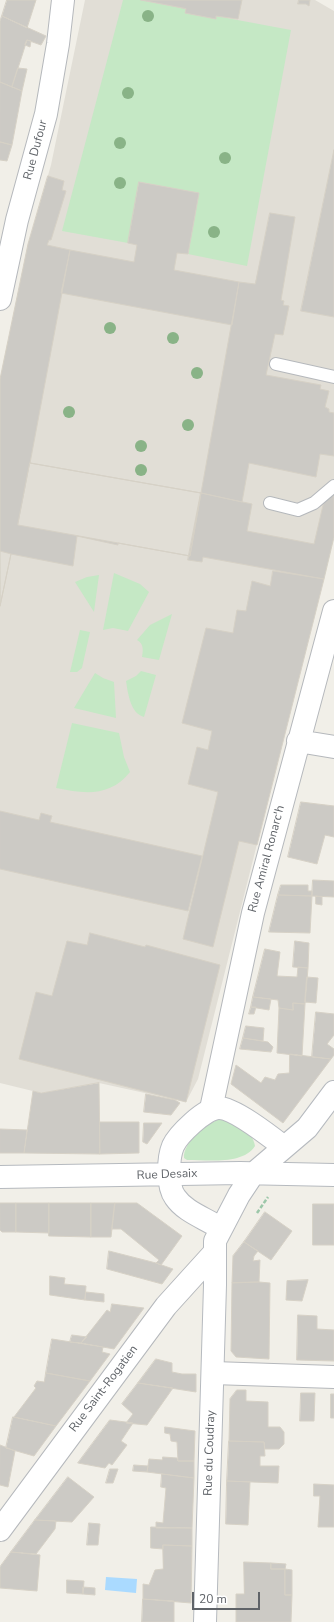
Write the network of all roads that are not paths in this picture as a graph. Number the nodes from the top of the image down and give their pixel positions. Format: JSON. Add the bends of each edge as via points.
{"nodes":[{"id":1,"x":63,"y":0,"type":"edge"},
{"id":2,"x":0,"y":299,"type":"edge"},
{"id":3,"x":276,"y":364,"type":"dead end"},
{"id":4,"x":334,"y":377,"type":"edge"},
{"id":5,"x":334,"y":486,"type":"edge"},
{"id":6,"x":270,"y":503,"type":"dead end"},
{"id":7,"x":334,"y":611,"type":"edge"},
{"id":8,"x":298,"y":741,"type":"junction"},
{"id":9,"x":334,"y":747,"type":"edge"},
{"id":10,"x":334,"y":1092,"type":"edge"},
{"id":11,"x":211,"y":1109,"type":"junction"},
{"id":12,"x":284,"y":1147,"type":"junction"},
{"id":13,"x":170,"y":1174,"type":"junction"},
{"id":14,"x":253,"y":1174,"type":"junction"},
{"id":15,"x":334,"y":1176,"type":"edge"},
{"id":16,"x":0,"y":1177,"type":"edge"},
{"id":17,"x":220,"y":1228,"type":"junction"},
{"id":18,"x":214,"y":1253,"type":"junction"},
{"id":19,"x":213,"y":1372,"type":"junction"},
{"id":20,"x":334,"y":1377,"type":"edge"},
{"id":21,"x":0,"y":1530,"type":"edge"},
{"id":22,"x":205,"y":1622,"type":"edge"}],
"edges":[{"from":1,"to":2,"type":"street","name":"Rue Dufour","via":[[46,114],[16,220]]},
{"from":3,"to":4,"type":"lane"},
{"from":5,"to":6,"type":"lane","via":[[314,503],[298,510]]},
{"from":7,"to":8,"type":"street","name":"Rue Amiral Ronarc'h"},
{"from":8,"to":9,"type":"street"},
{"from":8,"to":11,"type":"street","name":"Rue Amiral Ronarc'h","via":[[253,913]]},
{"from":10,"to":12,"type":"street","name":"Rue du Coudray","via":[[307,1128]]},
{"from":11,"to":12,"type":"street","via":[[230,1111]]},
{"from":11,"to":13,"type":"street","via":[[197,1118],[173,1146],[169,1162]]},
{"from":12,"to":14,"type":"street","name":"Rue du Coudray"},
{"from":13,"to":14,"type":"street","name":"Rue Desaix"},
{"from":13,"to":16,"type":"street","name":"Rue Desaix"},
{"from":13,"to":17,"type":"street","via":[[171,1189],[178,1202]]},
{"from":14,"to":15,"type":"street","name":"Rue Desaix"},
{"from":14,"to":17,"type":"street","name":"Rue du Coudray"},
{"from":17,"to":18,"type":"street","name":"Rue du Coudray","via":[[214,1241]]},
{"from":18,"to":19,"type":"street","name":"Rue du Coudray"},
{"from":18,"to":21,"type":"street","name":"Rue Saint-Rogatien","via":[[166,1306]]},
{"from":19,"to":20,"type":"street"},
{"from":19,"to":22,"type":"street","name":"Rue du Coudray"}]}
